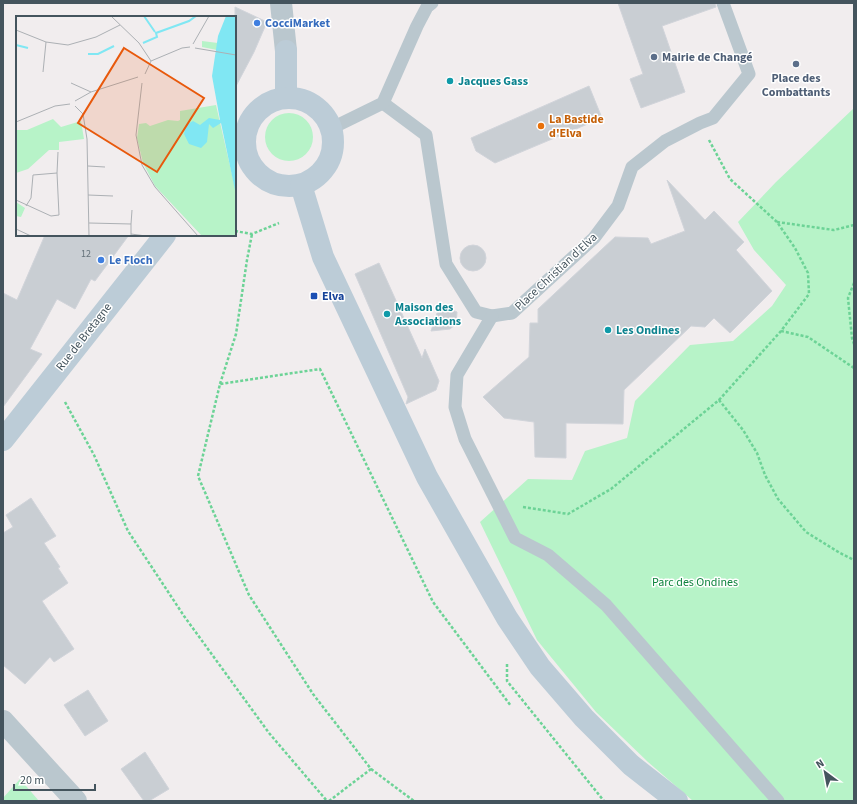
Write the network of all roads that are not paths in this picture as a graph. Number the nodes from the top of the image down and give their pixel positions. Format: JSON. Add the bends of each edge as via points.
{"nodes":[{"id":1,"x":281,"y":3,"type":"edge"},
{"id":2,"x":432,"y":3,"type":"edge"},
{"id":3,"x":723,"y":3,"type":"edge"},
{"id":4,"x":286,"y":97,"type":"junction"},
{"id":5,"x":383,"y":103,"type":"junction"},
{"id":6,"x":332,"y":128,"type":"junction"},
{"id":7,"x":241,"y":162,"type":"edge"},
{"id":8,"x":302,"y":185,"type":"junction"},
{"id":9,"x":164,"y":236,"type":"edge"},
{"id":10,"x":492,"y":316,"type":"junction"},
{"id":11,"x":3,"y":440,"type":"edge"},
{"id":12,"x":3,"y":721,"type":"edge"},
{"id":13,"x":76,"y":801,"type":"edge"},
{"id":14,"x":677,"y":801,"type":"edge"},
{"id":15,"x":778,"y":801,"type":"edge"}],
"edges":[{"from":1,"to":4,"type":"street","via":[[286,51]]},
{"from":2,"to":5,"type":"lane","via":[[427,7],[417,26]]},
{"from":3,"to":10,"type":"lane","name":"Place Christian d'Elva","via":[[749,74],[714,118],[665,141],[632,167],[618,206],[594,238],[512,313]]},
{"from":4,"to":6,"type":"street","via":[[314,104],[325,115]]},
{"from":4,"to":7,"type":"street","via":[[273,100],[261,107],[252,118],[246,130]]},
{"from":5,"to":6,"type":"lane"},
{"from":5,"to":10,"type":"lane","name":"Place Christian d'Elva","via":[[426,135],[446,264],[476,312]]},
{"from":6,"to":8,"type":"street","via":[[332,156],[325,169]]},
{"from":7,"to":8,"type":"street","via":[[275,184],[288,187]]},
{"from":8,"to":14,"type":"street","via":[[324,257],[427,477],[508,618],[540,667],[584,718],[631,765]]},
{"from":9,"to":11,"type":"street","name":"Rue de Bretagne"},
{"from":10,"to":15,"type":"lane","via":[[457,375],[455,407],[465,439],[515,538],[548,555],[606,605]]},
{"from":12,"to":13,"type":"street"}]}
